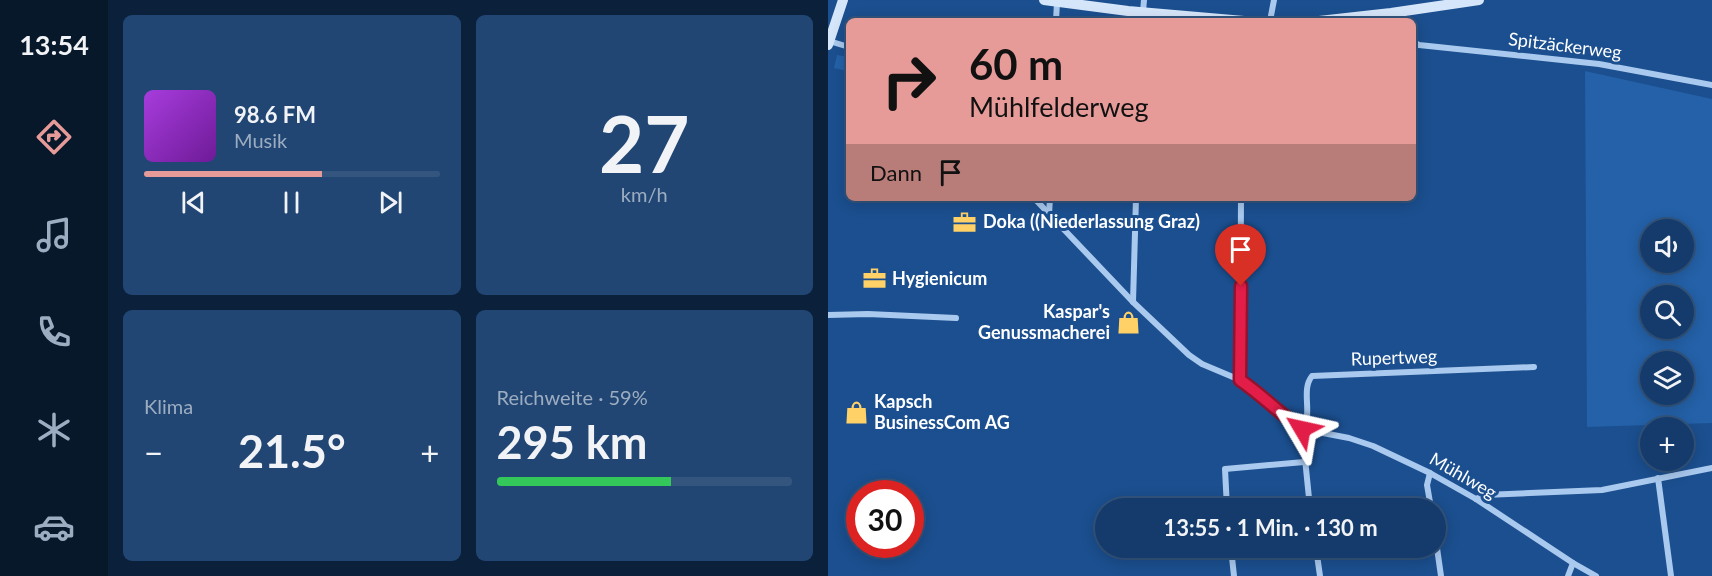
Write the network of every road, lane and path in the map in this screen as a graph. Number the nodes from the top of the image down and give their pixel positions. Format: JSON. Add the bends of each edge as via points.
{"nodes":[{"id":1,"x":843,"y":0,"type":"edge"},
{"id":2,"x":1044,"y":0,"type":"edge"},
{"id":3,"x":1144,"y":0,"type":"edge"},
{"id":4,"x":1274,"y":0,"type":"edge"},
{"id":5,"x":1479,"y":0,"type":"edge"},
{"id":6,"x":1057,"y":2,"type":"junction"},
{"id":7,"x":1077,"y":3,"type":"edge"},
{"id":8,"x":1141,"y":15,"type":"edge"},
{"id":9,"x":1393,"y":17,"type":"edge"},
{"id":10,"x":1056,"y":18,"type":"edge"},
{"id":11,"x":1192,"y":18,"type":"edge"},
{"id":12,"x":1271,"y":18,"type":"edge"},
{"id":13,"x":1374,"y":18,"type":"edge"},
{"id":14,"x":829,"y":43,"type":"edge"},
{"id":15,"x":1416,"y":44,"type":"edge"},
{"id":16,"x":846,"y":46,"type":"edge"},
{"id":17,"x":1712,"y":85,"type":"edge"},
{"id":18,"x":1037,"y":201,"type":"edge"},
{"id":19,"x":1050,"y":201,"type":"edge"},
{"id":20,"x":1136,"y":201,"type":"edge"},
{"id":21,"x":1241,"y":201,"type":"edge"},
{"id":22,"x":1049,"y":214,"type":"junction"},
{"id":23,"x":1134,"y":302,"type":"junction"},
{"id":24,"x":828,"y":315,"type":"edge"},
{"id":25,"x":956,"y":318,"type":"dead end"},
{"id":26,"x":1534,"y":367,"type":"dead end"},
{"id":27,"x":1240,"y":380,"type":"junction"},
{"id":28,"x":1302,"y":429,"type":"junction"},
{"id":29,"x":1304,"y":462,"type":"junction"},
{"id":30,"x":1712,"y":468,"type":"edge"},
{"id":31,"x":1430,"y":473,"type":"junction"},
{"id":32,"x":1658,"y":478,"type":"junction"},
{"id":33,"x":1226,"y":498,"type":"edge"},
{"id":34,"x":1309,"y":498,"type":"edge"},
{"id":35,"x":1429,"y":498,"type":"edge"},
{"id":36,"x":1476,"y":499,"type":"junction"},
{"id":37,"x":1232,"y":558,"type":"edge"},
{"id":38,"x":1317,"y":558,"type":"edge"},
{"id":39,"x":1438,"y":558,"type":"edge"},
{"id":40,"x":1573,"y":563,"type":"junction"},
{"id":41,"x":1234,"y":576,"type":"edge"},
{"id":42,"x":1320,"y":576,"type":"edge"},
{"id":43,"x":1441,"y":576,"type":"edge"},
{"id":44,"x":1568,"y":576,"type":"edge"},
{"id":45,"x":1596,"y":576,"type":"edge"},
{"id":46,"x":1671,"y":576,"type":"edge"}],
"edges":[{"from":1,"to":14,"type":"main road"},
{"from":2,"to":6,"type":"main road"},
{"from":3,"to":8,"type":"street"},
{"from":4,"to":12,"type":"street"},
{"from":5,"to":9,"type":"main road"},
{"from":6,"to":7,"type":"main road"},
{"from":6,"to":10,"type":"street"},
{"from":7,"to":8,"type":"main road"},
{"from":8,"to":11,"type":"main road"},
{"from":9,"to":13,"type":"main road"},
{"from":14,"to":16,"type":"street"},
{"from":15,"to":17,"type":"street","name":"Spitzäckerweg","via":[[1599,64]]},
{"from":18,"to":22,"type":"street"},
{"from":19,"to":22,"type":"street"},
{"from":20,"to":23,"type":"street"},
{"from":21,"to":27,"type":"street"},
{"from":22,"to":23,"type":"street"},
{"from":23,"to":27,"type":"street","via":[[1189,355]]},
{"from":24,"to":25,"type":"street"},
{"from":26,"to":28,"type":"street","name":"Rupertweg","via":[[1312,376],[1307,382],[1307,423]]},
{"from":27,"to":28,"type":"street"},
{"from":28,"to":29,"type":"street"},
{"from":28,"to":31,"type":"street","name":"Mühlweg","via":[[1361,442]]},
{"from":29,"to":33,"type":"street","via":[[1225,469]]},
{"from":29,"to":34,"type":"street"},
{"from":30,"to":32,"type":"street"},
{"from":31,"to":35,"type":"street"},
{"from":31,"to":36,"type":"street","name":"Mühlweg"},
{"from":32,"to":36,"type":"street","via":[[1602,490],[1485,495]]},
{"from":32,"to":46,"type":"street"},
{"from":36,"to":40,"type":"street","name":"Mühlweg"},
{"from":37,"to":41,"type":"street"},
{"from":38,"to":42,"type":"street"},
{"from":39,"to":43,"type":"street"},
{"from":40,"to":44,"type":"street"},
{"from":40,"to":45,"type":"street","name":"Mühlweg"}]}
